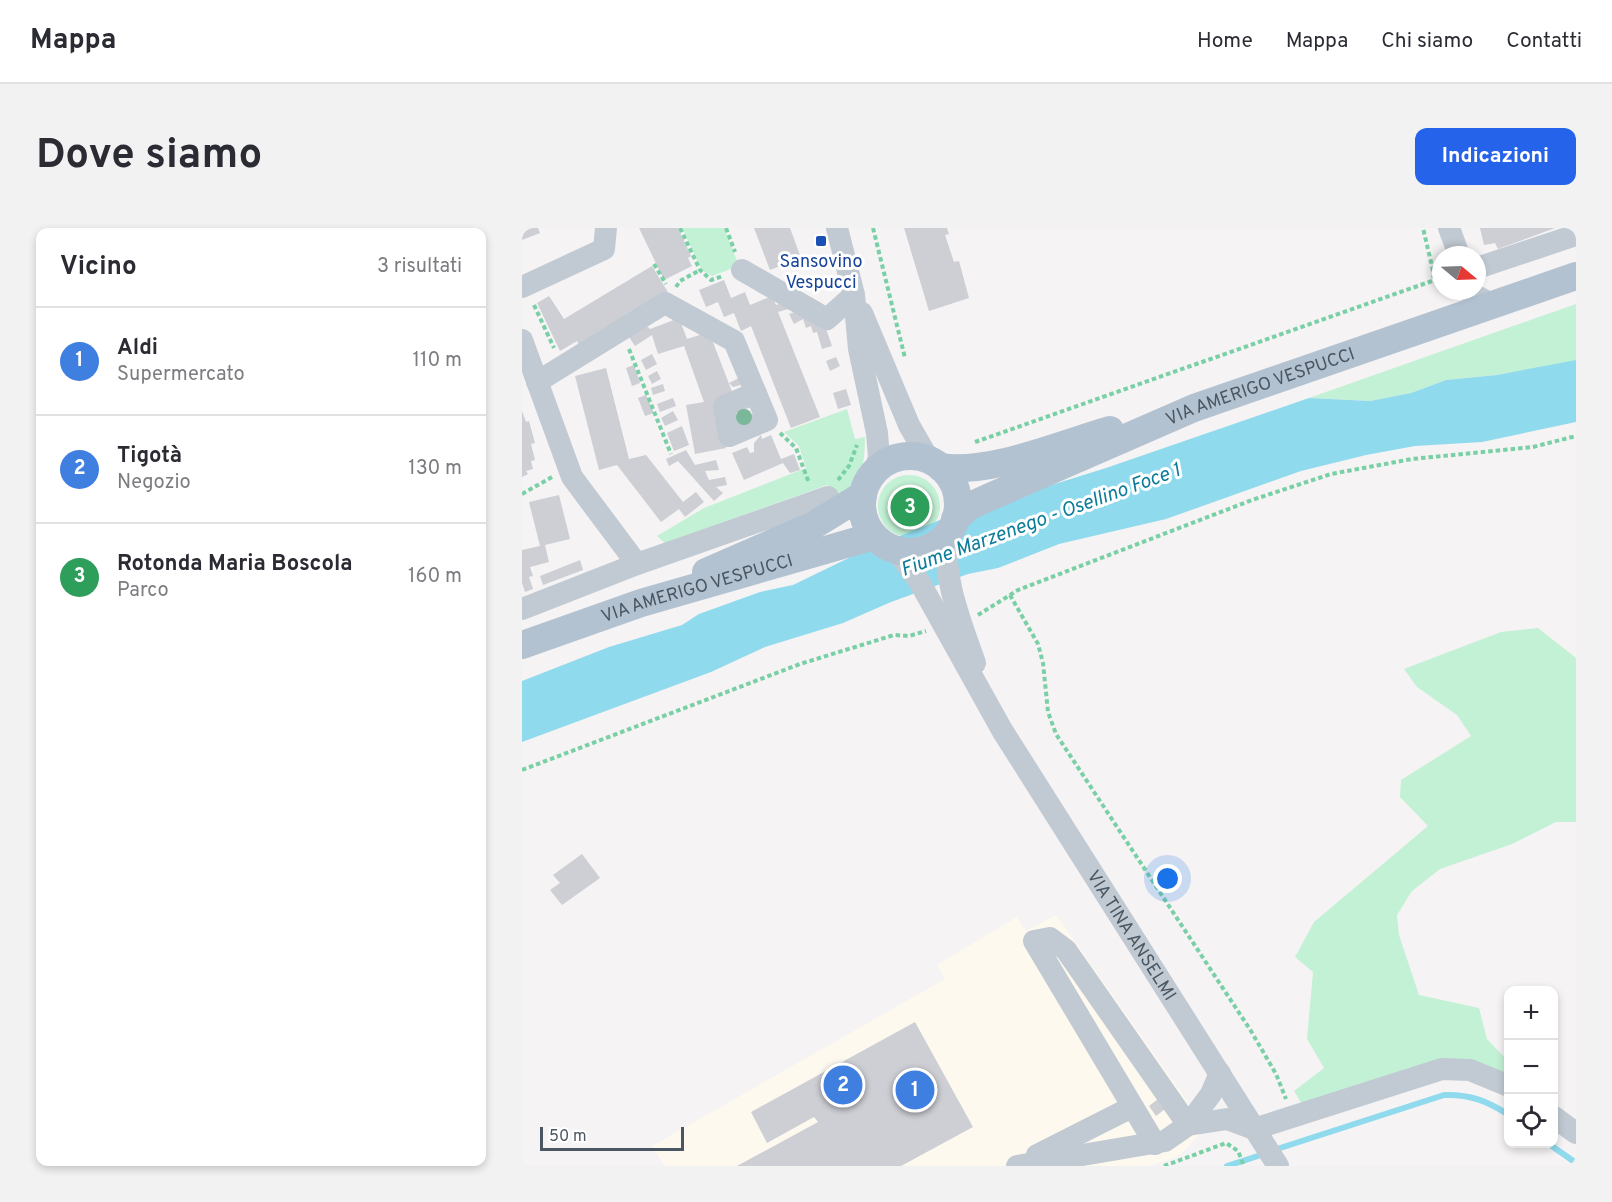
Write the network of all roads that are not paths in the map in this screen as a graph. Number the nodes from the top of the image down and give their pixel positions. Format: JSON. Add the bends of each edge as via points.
{"nodes":[{"id":1,"x":606,"y":228,"type":"edge"},
{"id":2,"x":837,"y":228,"type":"edge"},
{"id":3,"x":1449,"y":228,"type":"edge"},
{"id":4,"x":1576,"y":235,"type":"edge"},
{"id":5,"x":1456,"y":246,"type":"edge"},
{"id":6,"x":1486,"y":265,"type":"edge"},
{"id":7,"x":742,"y":270,"type":"road end"},
{"id":8,"x":1576,"y":276,"type":"edge"},
{"id":9,"x":854,"y":295,"type":"junction"},
{"id":10,"x":528,"y":296,"type":"edge"},
{"id":11,"x":1484,"y":300,"type":"edge"},
{"id":12,"x":1493,"y":305,"type":"junction"},
{"id":13,"x":522,"y":340,"type":"edge"},
{"id":14,"x":537,"y":382,"type":"junction"},
{"id":15,"x":756,"y":393,"type":"junction"},
{"id":16,"x":1194,"y":408,"type":"junction"},
{"id":17,"x":934,"y":463,"type":"junction"},
{"id":18,"x":869,"y":483,"type":"junction"},
{"id":19,"x":822,"y":499,"type":"road end"},
{"id":20,"x":958,"y":516,"type":"junction"},
{"id":21,"x":884,"y":543,"type":"junction"},
{"id":22,"x":637,"y":564,"type":"junction"},
{"id":23,"x":641,"y":603,"type":"junction"},
{"id":24,"x":522,"y":609,"type":"edge"},
{"id":25,"x":954,"y":619,"type":"junction"},
{"id":26,"x":522,"y":645,"type":"edge"},
{"id":27,"x":1220,"y":1073,"type":"junction"},
{"id":28,"x":1504,"y":1084,"type":"edge"},
{"id":29,"x":1132,"y":1107,"type":"junction"},
{"id":30,"x":1558,"y":1120,"type":"edge"},
{"id":31,"x":1188,"y":1125,"type":"junction"},
{"id":32,"x":1257,"y":1133,"type":"junction"},
{"id":33,"x":1576,"y":1133,"type":"edge"},
{"id":34,"x":1155,"y":1144,"type":"junction"},
{"id":35,"x":1017,"y":1166,"type":"edge"},
{"id":36,"x":1278,"y":1166,"type":"edge"}],
"edges":[{"from":1,"to":10,"type":"street","via":[[604,249]]},
{"from":2,"to":9,"type":"street"},
{"from":3,"to":5,"type":"street"},
{"from":4,"to":6,"type":"street"},
{"from":7,"to":9,"type":"street","via":[[827,319]]},
{"from":8,"to":12,"type":"main road","name":"VIA AMERIGO VESPUCCI"},
{"from":9,"to":17,"type":"street","via":[[909,425]]},
{"from":9,"to":18,"type":"street","via":[[859,349],[878,433],[879,458]]},
{"from":11,"to":12,"type":"street"},
{"from":12,"to":16,"type":"main road","name":"VIA AMERIGO VESPUCCI"},
{"from":13,"to":14,"type":"street"},
{"from":14,"to":15,"type":"street","via":[[621,330],[665,293],[734,341]]},
{"from":14,"to":22,"type":"street","via":[[572,477]]},
{"from":15,"to":15,"type":"street","via":[[767,420],[729,436],[724,406]]},
{"from":16,"to":17,"type":"main road","via":[[982,468],[956,469]]},
{"from":16,"to":20,"type":"main road","name":"VIA AMERIGO VESPUCCI"},
{"from":17,"to":18,"type":"main road","via":[[900,457]]},
{"from":17,"to":20,"type":"main road","via":[[954,485]]},
{"from":18,"to":21,"type":"main road","via":[[864,517]]},
{"from":18,"to":23,"type":"main road","via":[[814,525]]},
{"from":19,"to":22,"type":"street"},
{"from":20,"to":21,"type":"main road","via":[[925,549],[910,552]]},
{"from":20,"to":25,"type":"street","via":[[945,553]]},
{"from":21,"to":23,"type":"main road","name":"VIA AMERIGO VESPUCCI"},
{"from":21,"to":25,"type":"street"},
{"from":22,"to":24,"type":"street"},
{"from":23,"to":26,"type":"main road","name":"VIA AMERIGO VESPUCCI"},
{"from":25,"to":27,"type":"street","name":"VIA TINA ANSELMI","via":[[988,702],[1009,740]]},
{"from":27,"to":31,"type":"street","via":[[1211,1094]]},
{"from":27,"to":32,"type":"street","name":"VIA TINA ANSELMI"},
{"from":28,"to":32,"type":"street","via":[[1470,1070],[1442,1069],[1292,1117]]},
{"from":29,"to":31,"type":"street","via":[[1034,941],[1050,938],[1066,950]]},
{"from":29,"to":34,"type":"street"},
{"from":29,"to":35,"type":"street"},
{"from":30,"to":33,"type":"street"},
{"from":31,"to":32,"type":"street","via":[[1227,1119]]},
{"from":31,"to":34,"type":"street"},
{"from":32,"to":36,"type":"street","name":"VIA TINA ANSELMI"},
{"from":34,"to":35,"type":"street"}]}
